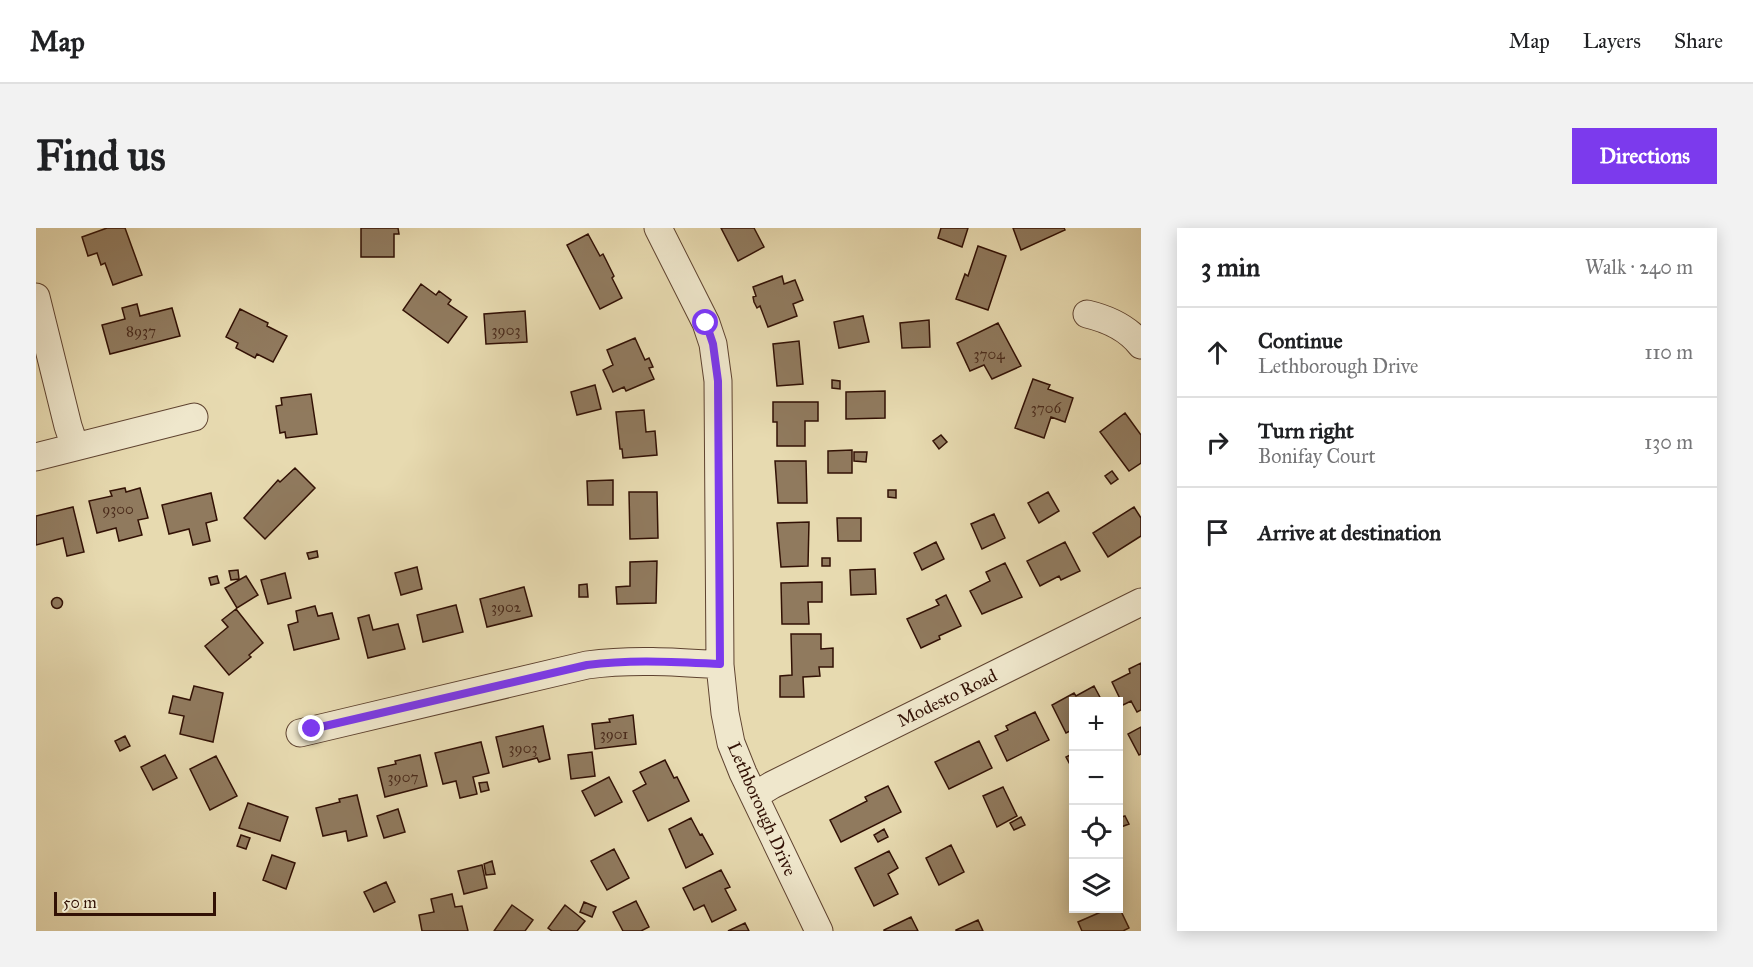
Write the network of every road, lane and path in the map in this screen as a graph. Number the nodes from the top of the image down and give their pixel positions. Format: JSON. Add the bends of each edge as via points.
{"nodes":[{"id":1,"x":658,"y":228,"type":"edge"},
{"id":2,"x":36,"y":297,"type":"edge"},
{"id":3,"x":1087,"y":314,"type":"dead end"},
{"id":4,"x":1141,"y":345,"type":"edge"},
{"id":5,"x":194,"y":417,"type":"dead end"},
{"id":6,"x":75,"y":447,"type":"junction"},
{"id":7,"x":36,"y":457,"type":"edge"},
{"id":8,"x":1141,"y":602,"type":"edge"},
{"id":9,"x":720,"y":664,"type":"junction"},
{"id":10,"x":300,"y":733,"type":"dead end"},
{"id":11,"x":754,"y":796,"type":"junction"},
{"id":12,"x":819,"y":931,"type":"edge"}],
"edges":[{"from":1,"to":9,"type":"street","name":"Lethborough Drive","via":[[696,301],[713,344],[718,381]]},
{"from":2,"to":6,"type":"street"},
{"from":3,"to":4,"type":"street","via":[[1127,329]]},
{"from":5,"to":6,"type":"street"},
{"from":6,"to":7,"type":"street"},
{"from":8,"to":11,"type":"street","name":"Modesto Road"},
{"from":9,"to":10,"type":"street","via":[[656,660],[587,665]]},
{"from":9,"to":11,"type":"street","name":"Lethborough Drive","via":[[731,743]]},
{"from":11,"to":12,"type":"street","name":"Lethborough Drive"}]}
